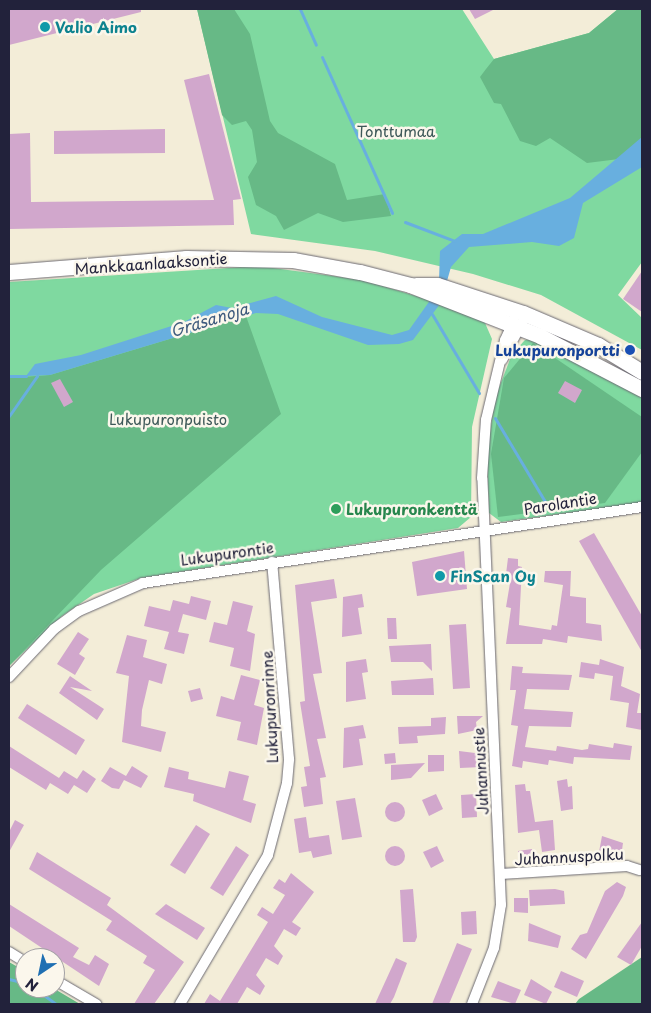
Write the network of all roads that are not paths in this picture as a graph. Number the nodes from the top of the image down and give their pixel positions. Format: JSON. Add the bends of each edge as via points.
{"nodes":[{"id":1,"x":9,"y":272,"type":"edge"},
{"id":2,"x":410,"y":285,"type":"junction"},
{"id":3,"x":523,"y":313,"type":"junction"},
{"id":4,"x":516,"y":327,"type":"junction"},
{"id":5,"x":642,"y":372,"type":"edge"},
{"id":6,"x":642,"y":389,"type":"edge"},
{"id":7,"x":642,"y":507,"type":"edge"},
{"id":8,"x":482,"y":530,"type":"junction"},
{"id":9,"x":272,"y":562,"type":"junction"},
{"id":10,"x":9,"y":677,"type":"edge"},
{"id":11,"x":638,"y":870,"type":"dead end"},
{"id":12,"x":501,"y":874,"type":"junction"},
{"id":13,"x":65,"y":986,"type":"edge"},
{"id":14,"x":96,"y":1004,"type":"edge"},
{"id":15,"x":180,"y":1004,"type":"edge"},
{"id":16,"x":472,"y":1004,"type":"edge"}],
"edges":[{"from":1,"to":2,"type":"main road","name":"Mankkaanlaaksontie","via":[[186,258],[253,258],[294,260]]},
{"from":2,"to":3,"type":"main road","name":"Mankkaanlaaksontie","via":[[437,285]]},
{"from":2,"to":4,"type":"main road","name":"Mankkaanlaaksontie"},
{"from":3,"to":4,"type":"street"},
{"from":3,"to":5,"type":"main road","name":"Mankkaanlaaksontie","via":[[598,345]]},
{"from":4,"to":6,"type":"main road","name":"Mankkaanlaaksontie","via":[[574,351]]},
{"from":4,"to":8,"type":"street","via":[[502,361],[486,420]]},
{"from":7,"to":8,"type":"street","name":"Parolantie"},
{"from":8,"to":9,"type":"street","name":"Lukupurontie"},
{"from":8,"to":12,"type":"street","name":"Juhannustie"},
{"from":9,"to":10,"type":"street","name":"Lukupurontie","via":[[143,583],[98,599],[54,628]]},
{"from":9,"to":15,"type":"street","name":"Lukupuronrinne","via":[[289,759],[287,783],[268,855]]},
{"from":11,"to":12,"type":"street","name":"Juhannuspolku","via":[[627,866]]},
{"from":12,"to":16,"type":"street","name":"Juhannustie","via":[[496,939]]},
{"from":13,"to":14,"type":"street"}]}
